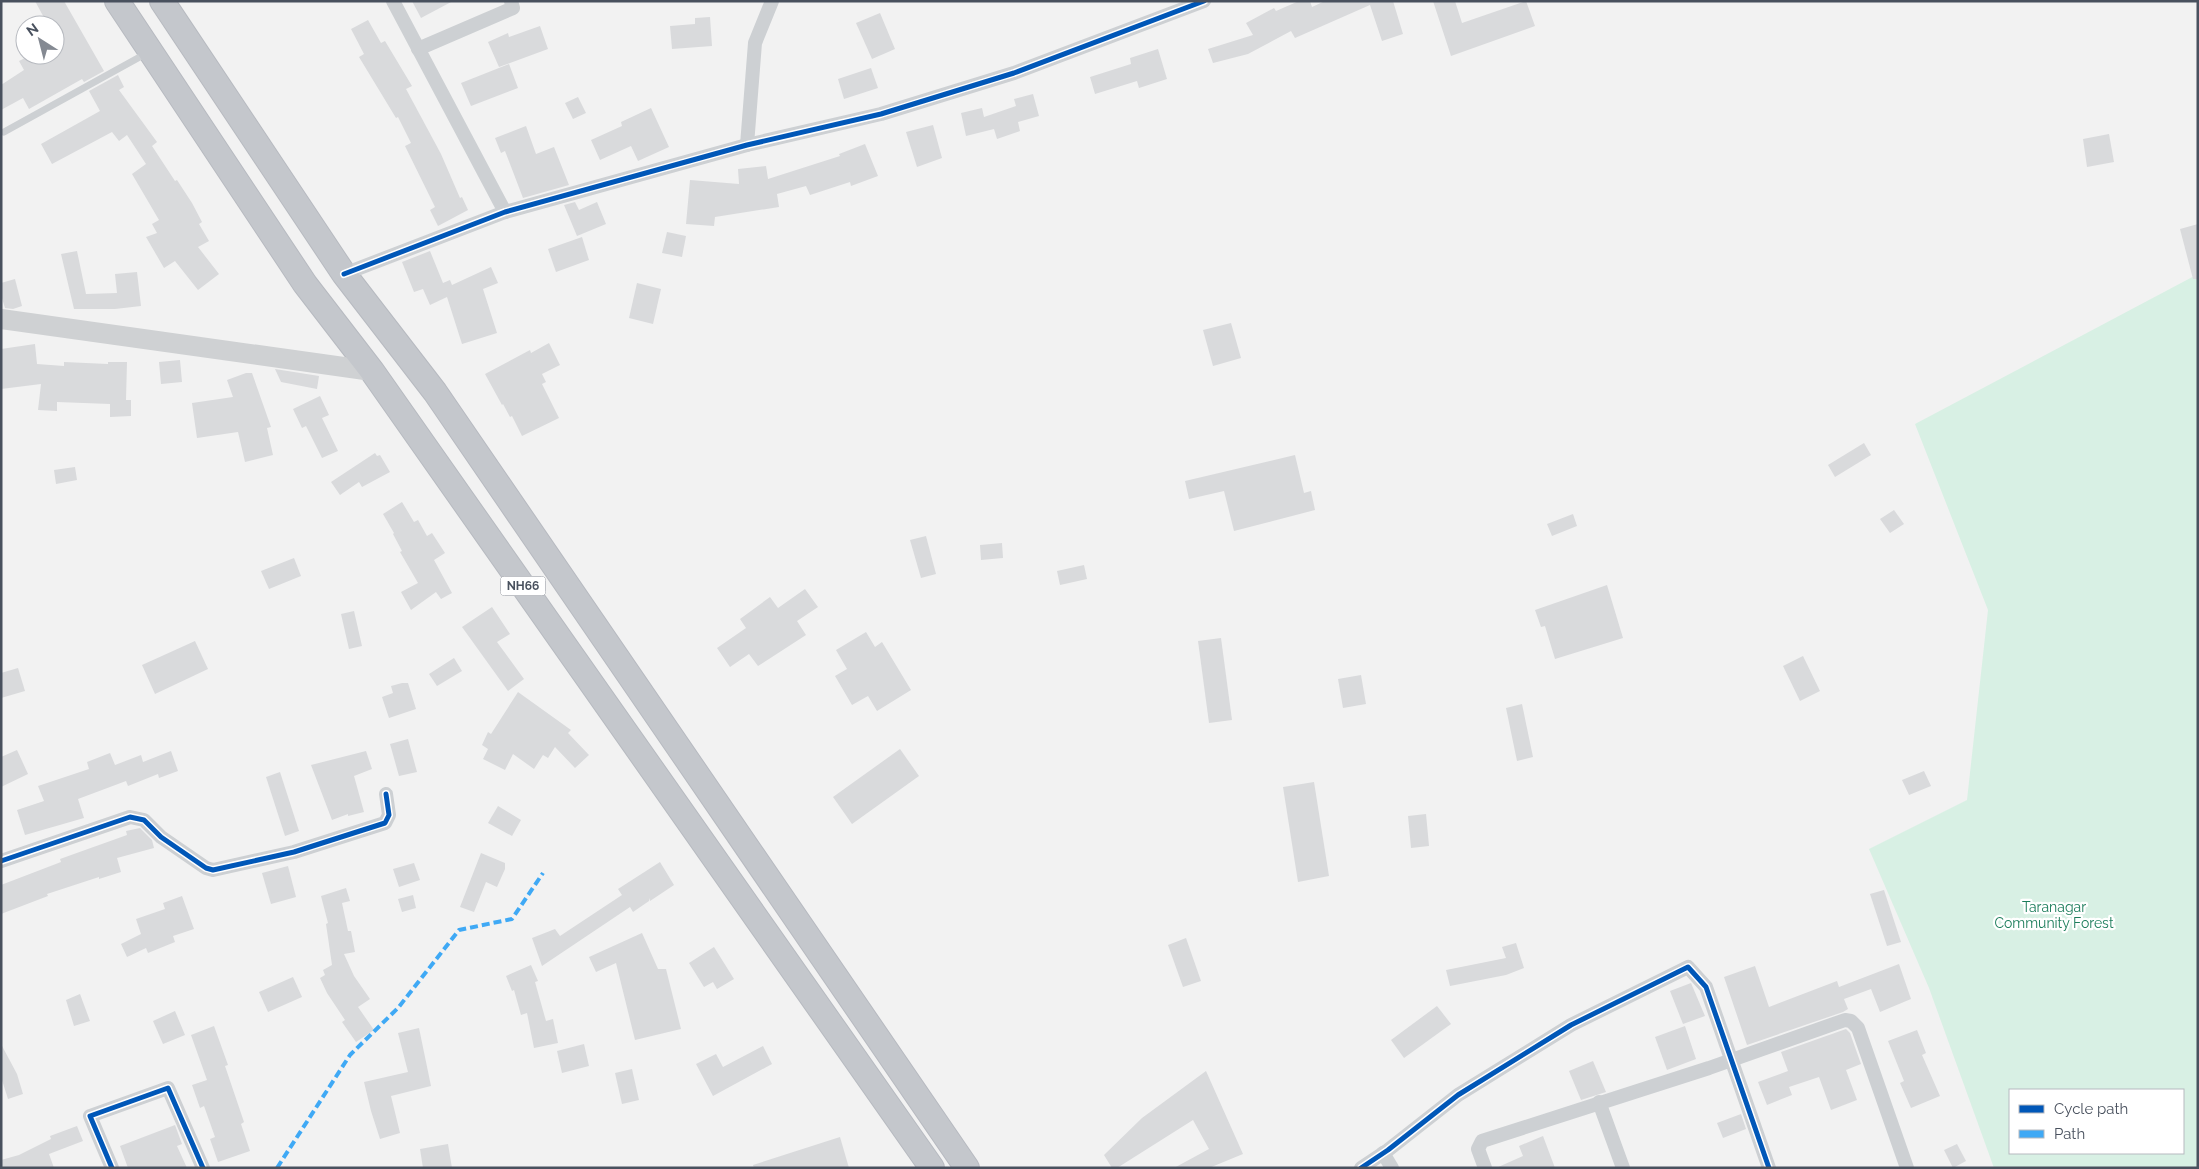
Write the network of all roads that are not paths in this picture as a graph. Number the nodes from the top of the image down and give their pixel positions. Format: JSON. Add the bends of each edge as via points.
{"nodes":[{"id":1,"x":117,"y":1,"type":"edge"},
{"id":2,"x":162,"y":1,"type":"edge"},
{"id":3,"x":393,"y":1,"type":"edge"},
{"id":4,"x":511,"y":1,"type":"edge"},
{"id":5,"x":772,"y":1,"type":"edge"},
{"id":6,"x":1204,"y":1,"type":"edge"},
{"id":7,"x":418,"y":50,"type":"junction"},
{"id":8,"x":151,"y":51,"type":"junction"},
{"id":9,"x":4,"y":132,"type":"dead end"},
{"id":10,"x":746,"y":145,"type":"junction"},
{"id":11,"x":505,"y":212,"type":"junction"},
{"id":12,"x":344,"y":274,"type":"junction"},
{"id":13,"x":1,"y":319,"type":"edge"},
{"id":14,"x":372,"y":371,"type":"junction"},
{"id":15,"x":386,"y":794,"type":"dead end"},
{"id":16,"x":1,"y":861,"type":"edge"},
{"id":17,"x":1730,"y":1060,"type":"junction"},
{"id":18,"x":1599,"y":1102,"type":"junction"},
{"id":19,"x":1383,"y":1153,"type":"junction"},
{"id":20,"x":112,"y":1168,"type":"edge"},
{"id":21,"x":203,"y":1168,"type":"edge"},
{"id":22,"x":932,"y":1168,"type":"edge"},
{"id":23,"x":967,"y":1168,"type":"edge"},
{"id":24,"x":1361,"y":1168,"type":"edge"},
{"id":25,"x":1392,"y":1168,"type":"edge"},
{"id":26,"x":1485,"y":1168,"type":"edge"},
{"id":27,"x":1623,"y":1168,"type":"edge"},
{"id":28,"x":1768,"y":1168,"type":"edge"},
{"id":29,"x":1907,"y":1168,"type":"edge"}],
"edges":[{"from":1,"to":8,"type":"highway","number":"NH66"},
{"from":2,"to":12,"type":"highway","number":"NH66"},
{"from":3,"to":7,"type":"street"},
{"from":4,"to":7,"type":"street","via":[[513,8]]},
{"from":5,"to":10,"type":"street","via":[[755,43]]},
{"from":6,"to":10,"type":"street","via":[[1014,73],[880,114]]},
{"from":7,"to":11,"type":"street"},
{"from":8,"to":9,"type":"lane"},
{"from":8,"to":14,"type":"highway","number":"NH66","via":[[306,284]]},
{"from":10,"to":11,"type":"street"},
{"from":11,"to":12,"type":"street"},
{"from":12,"to":23,"type":"highway","number":"NH66","via":[[435,392]]},
{"from":13,"to":14,"type":"main road"},
{"from":14,"to":22,"type":"highway","number":"NH66"},
{"from":15,"to":16,"type":"street","via":[[389,815],[385,822],[294,852],[213,870],[161,837],[144,820],[130,817]]},
{"from":17,"to":18,"type":"street"},
{"from":17,"to":19,"type":"street","via":[[1706,987],[1688,967],[1571,1025],[1458,1095]]},
{"from":17,"to":28,"type":"street"},
{"from":17,"to":29,"type":"street","via":[[1845,1020],[1851,1021],[1858,1028]]},
{"from":18,"to":26,"type":"street","via":[[1482,1141],[1478,1149]]},
{"from":18,"to":27,"type":"street"},
{"from":19,"to":24,"type":"street"},
{"from":19,"to":25,"type":"street"},
{"from":20,"to":21,"type":"street","via":[[90,1116],[168,1088]]}]}
